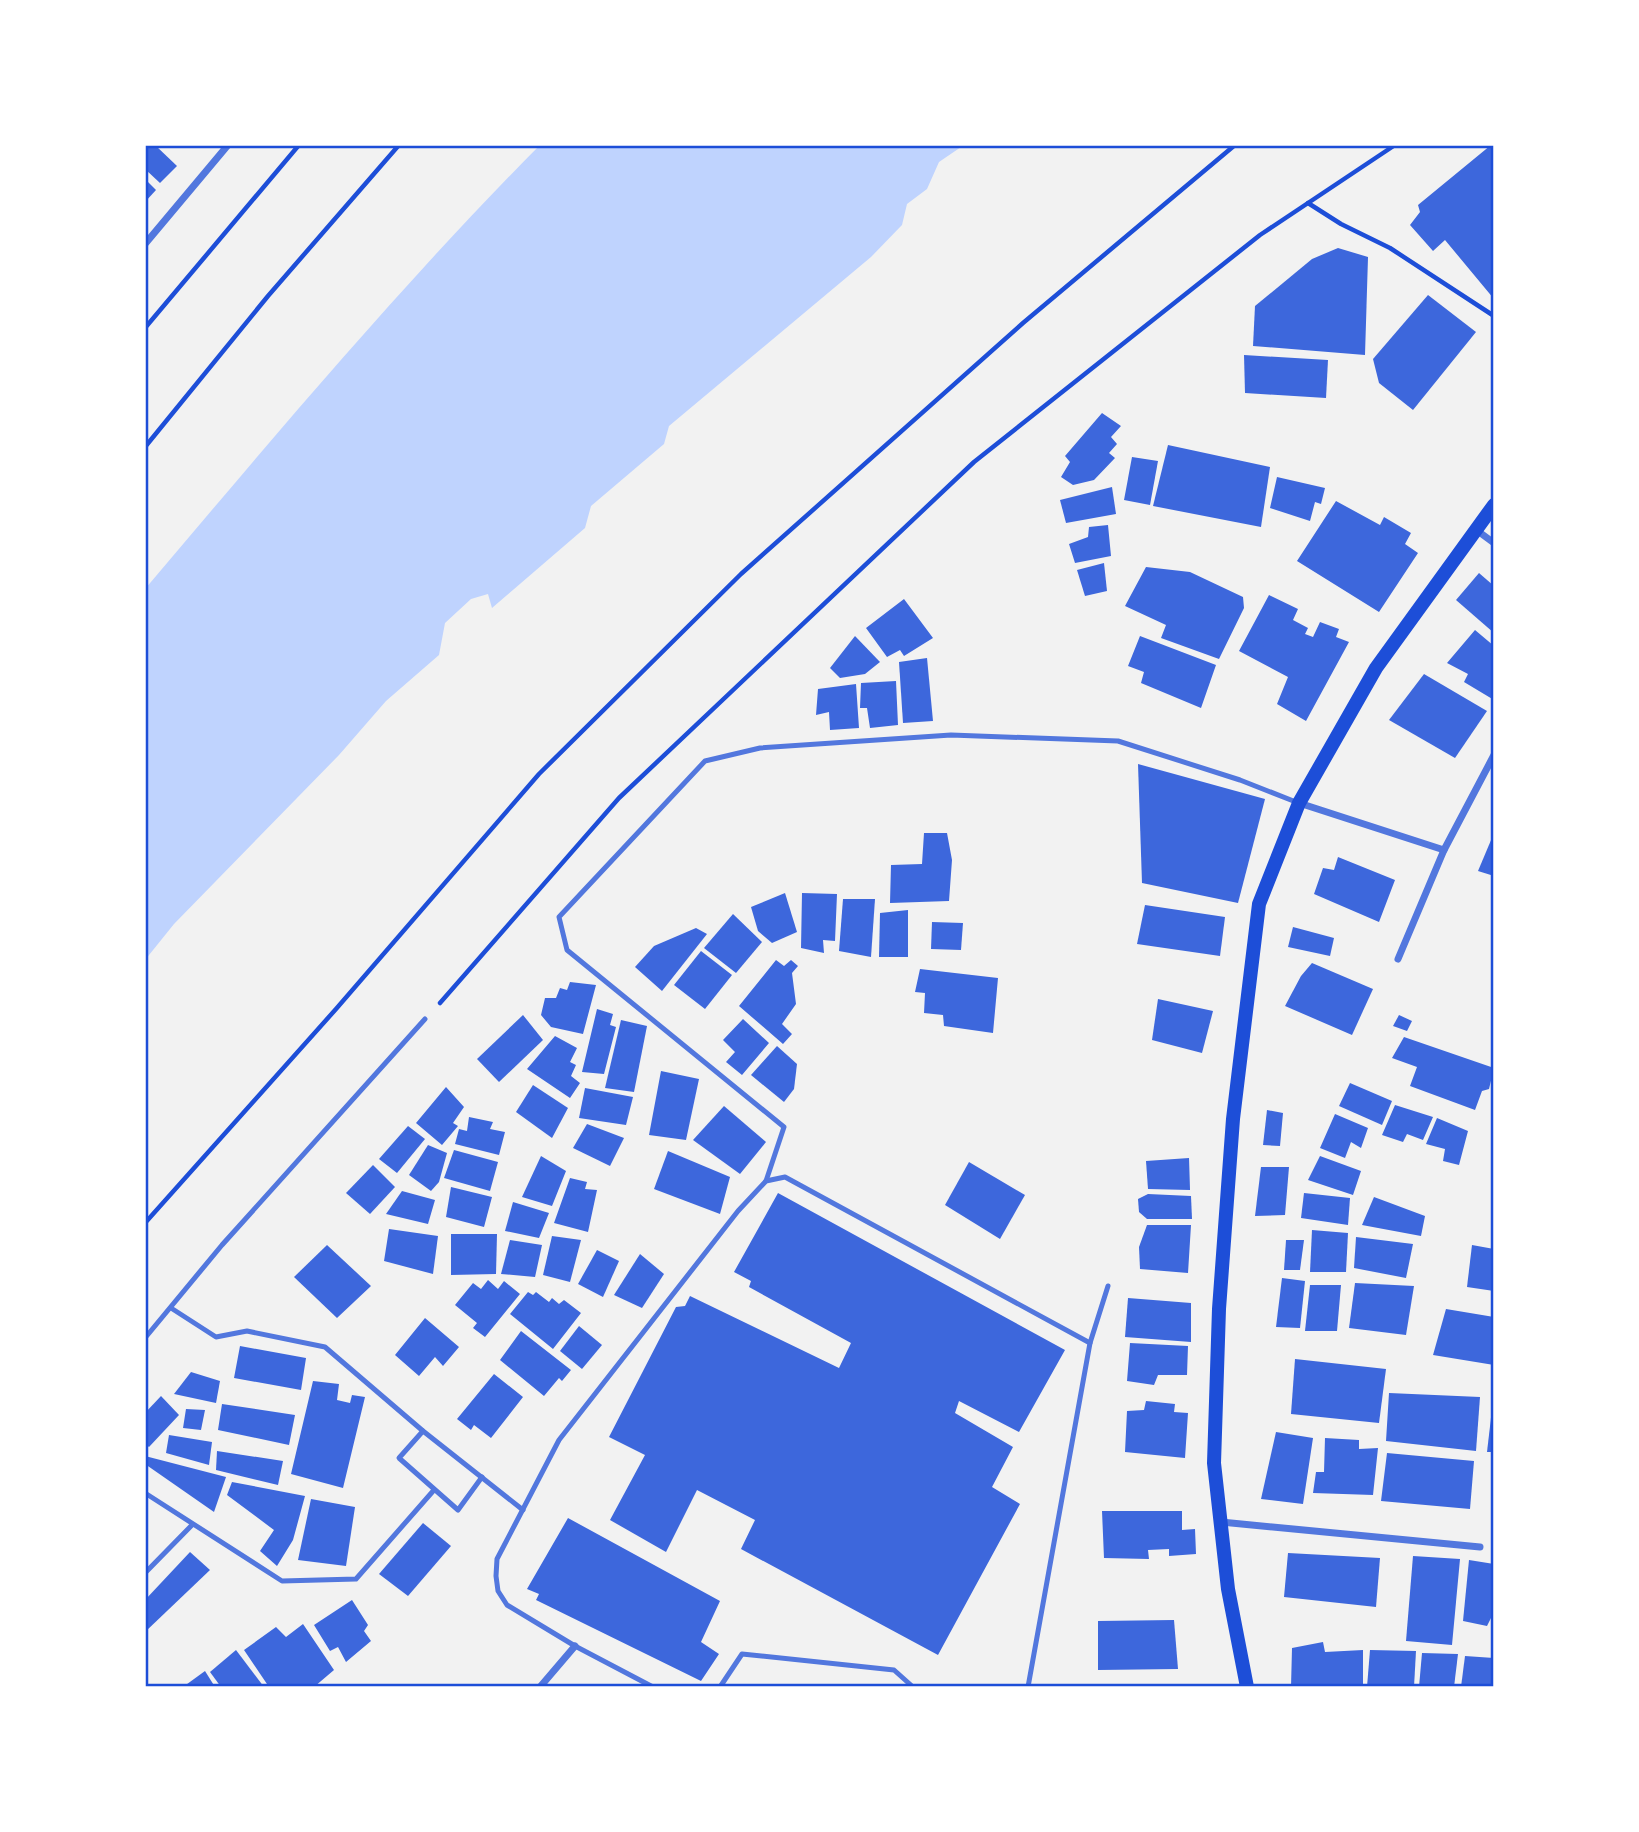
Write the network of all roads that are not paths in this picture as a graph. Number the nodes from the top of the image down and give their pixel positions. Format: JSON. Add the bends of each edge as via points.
{"nodes":[{"id":1,"x":228,"y":145,"type":"edge"},
{"id":2,"x":145,"y":244,"type":"edge"},
{"id":3,"x":1494,"y":505,"type":"edge"},
{"id":4,"x":1474,"y":529,"type":"junction"},
{"id":5,"x":1494,"y":543,"type":"edge"},
{"id":6,"x":1494,"y":755,"type":"edge"},
{"id":7,"x":1299,"y":803,"type":"junction"},
{"id":8,"x":1444,"y":850,"type":"junction"},
{"id":9,"x":1398,"y":959,"type":"dead end"},
{"id":10,"x":425,"y":1019,"type":"road end"},
{"id":11,"x":766,"y":1181,"type":"junction"},
{"id":12,"x":1108,"y":1286,"type":"dead end"},
{"id":13,"x":171,"y":1308,"type":"junction"},
{"id":14,"x":145,"y":1338,"type":"edge"},
{"id":15,"x":1090,"y":1343,"type":"junction"},
{"id":16,"x":423,"y":1431,"type":"junction"},
{"id":17,"x":482,"y":1478,"type":"junction"},
{"id":18,"x":433,"y":1489,"type":"junction"},
{"id":19,"x":145,"y":1493,"type":"edge"},
{"id":20,"x":523,"y":1510,"type":"junction"},
{"id":21,"x":1221,"y":1522,"type":"junction"},
{"id":22,"x":192,"y":1525,"type":"junction"},
{"id":23,"x":1480,"y":1547,"type":"dead end"},
{"id":24,"x":145,"y":1573,"type":"edge"},
{"id":25,"x":575,"y":1646,"type":"junction"},
{"id":26,"x":540,"y":1687,"type":"edge"},
{"id":27,"x":653,"y":1687,"type":"edge"},
{"id":28,"x":720,"y":1687,"type":"edge"},
{"id":29,"x":913,"y":1687,"type":"edge"},
{"id":30,"x":1027,"y":1687,"type":"edge"},
{"id":31,"x":1247,"y":1687,"type":"edge"}],
"edges":[{"from":1,"to":2,"type":"street"},
{"from":3,"to":4,"type":"main road"},
{"from":4,"to":5,"type":"street"},
{"from":4,"to":7,"type":"main road","via":[[1376,668]]},
{"from":6,"to":8,"type":"street"},
{"from":7,"to":8,"type":"street"},
{"from":7,"to":11,"type":"lane","via":[[1118,741],[951,735],[760,748],[705,761],[559,917],[567,950],[784,1127]]},
{"from":7,"to":21,"type":"main road","via":[[1259,904],[1233,1119],[1214,1450]]},
{"from":8,"to":9,"type":"street"},
{"from":10,"to":13,"type":"lane"},
{"from":11,"to":15,"type":"lane","via":[[785,1177]]},
{"from":11,"to":20,"type":"lane","via":[[559,1440]]},
{"from":12,"to":15,"type":"lane"},
{"from":13,"to":14,"type":"lane"},
{"from":13,"to":16,"type":"lane","via":[[216,1338],[247,1331],[325,1348]]},
{"from":15,"to":30,"type":"lane"},
{"from":16,"to":17,"type":"lane"},
{"from":16,"to":18,"type":"lane","via":[[399,1458]]},
{"from":17,"to":18,"type":"lane","via":[[458,1510]]},
{"from":17,"to":20,"type":"lane"},
{"from":18,"to":22,"type":"lane","via":[[356,1579],[282,1581]]},
{"from":19,"to":22,"type":"lane"},
{"from":20,"to":25,"type":"lane","via":[[497,1559],[498,1591],[506,1605]]},
{"from":21,"to":23,"type":"street"},
{"from":21,"to":31,"type":"main road","via":[[1228,1589]]},
{"from":22,"to":24,"type":"lane"},
{"from":25,"to":26,"type":"street"},
{"from":25,"to":27,"type":"lane"},
{"from":28,"to":29,"type":"lane","via":[[742,1654],[894,1670]]}]}
